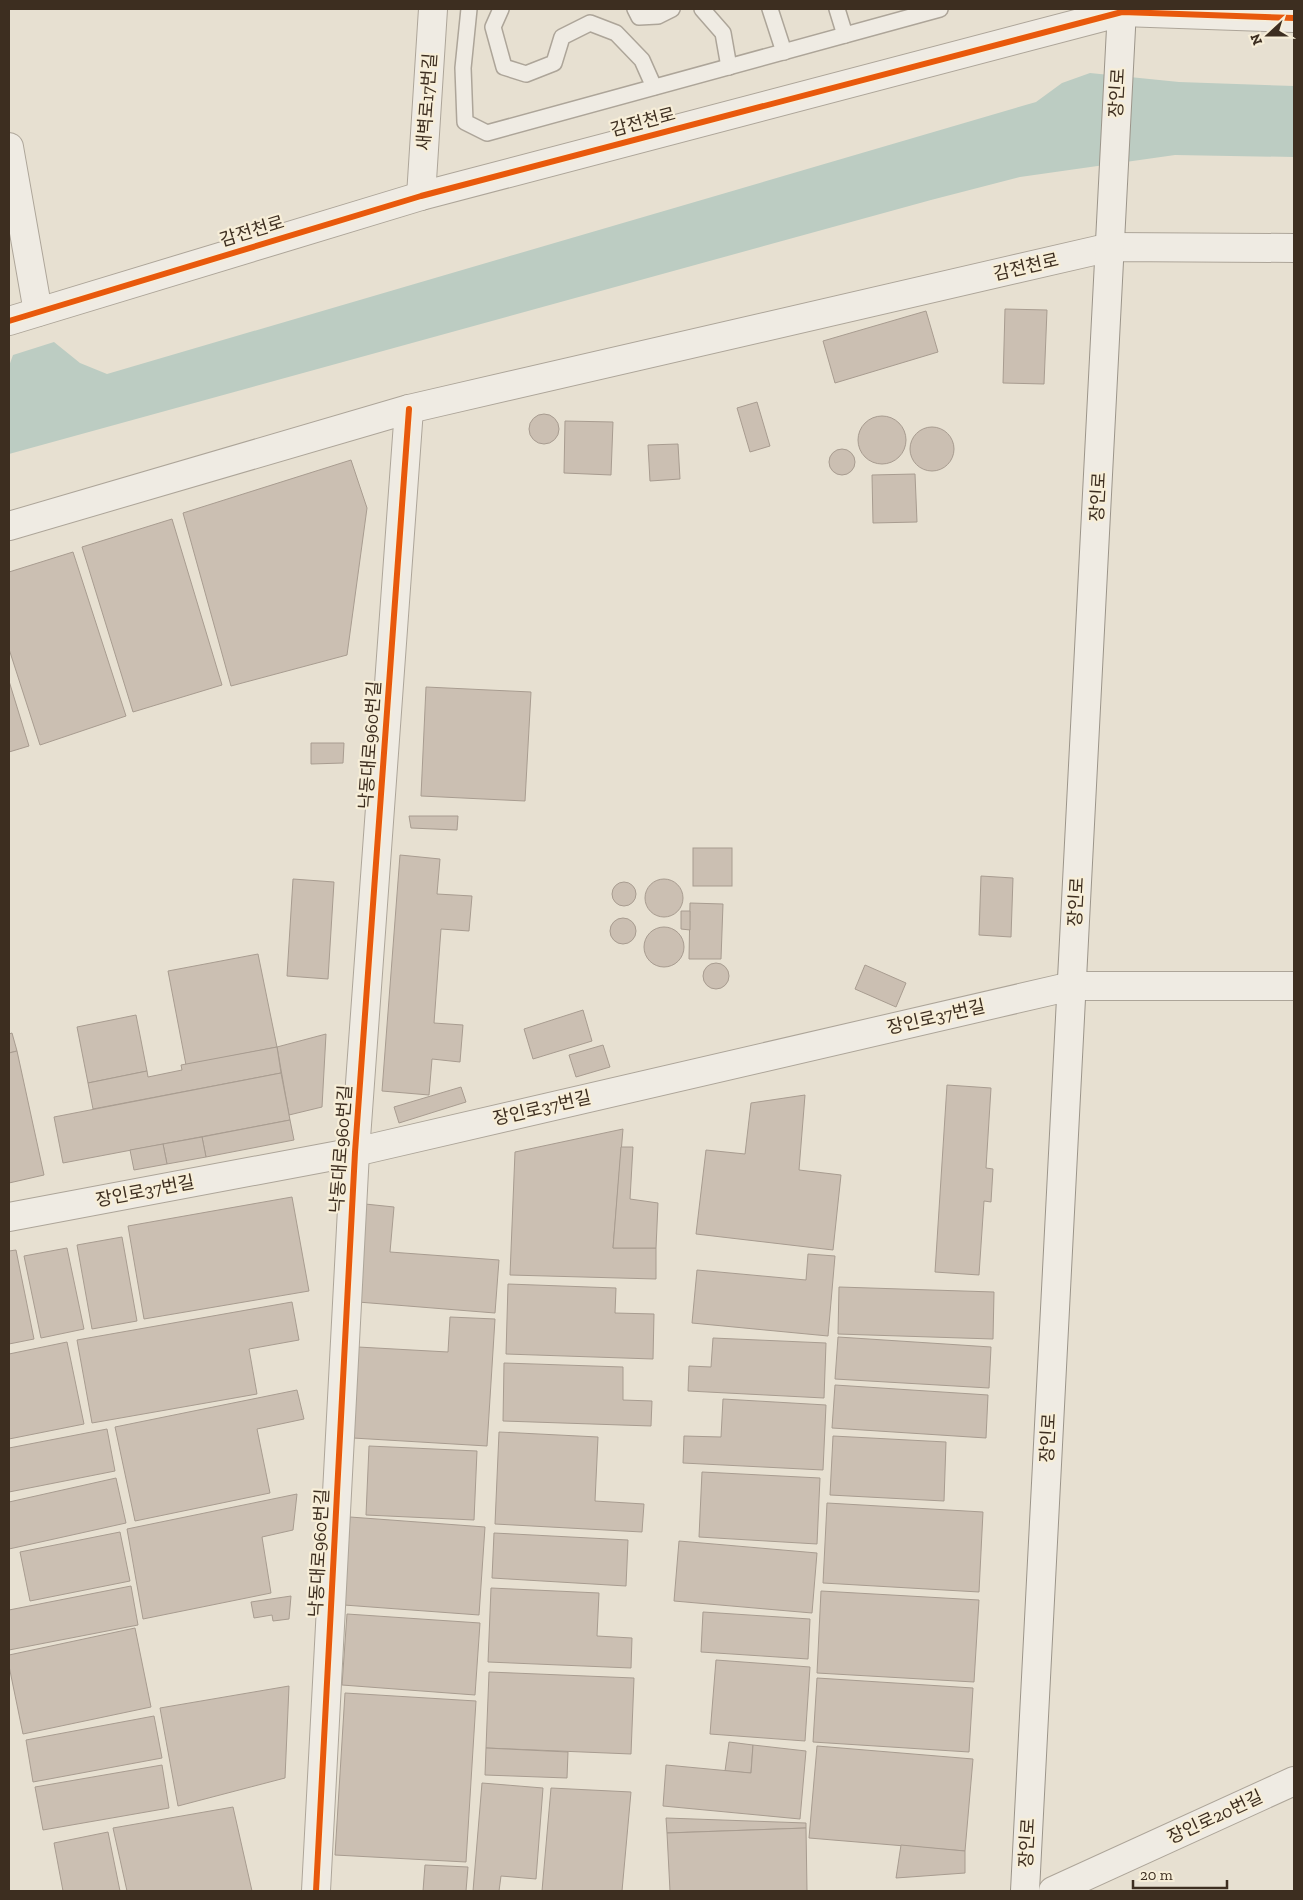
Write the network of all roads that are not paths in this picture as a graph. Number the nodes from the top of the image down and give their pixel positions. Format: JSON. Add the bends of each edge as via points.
{"nodes":[{"id":1,"x":433,"y":9,"type":"edge"},
{"id":2,"x":469,"y":9,"type":"edge"},
{"id":3,"x":501,"y":9,"type":"edge"},
{"id":4,"x":634,"y":9,"type":"edge"},
{"id":5,"x":672,"y":9,"type":"edge"},
{"id":6,"x":702,"y":9,"type":"edge"},
{"id":7,"x":770,"y":9,"type":"edge"},
{"id":8,"x":837,"y":9,"type":"edge"},
{"id":9,"x":940,"y":9,"type":"edge"},
{"id":10,"x":1122,"y":18,"type":"edge"},
{"id":11,"x":1294,"y":18,"type":"edge"},
{"id":12,"x":845,"y":35,"type":"junction"},
{"id":13,"x":784,"y":52,"type":"junction"},
{"id":14,"x":729,"y":67,"type":"junction"},
{"id":15,"x":654,"y":87,"type":"junction"},
{"id":16,"x":9,"y":147,"type":"edge"},
{"id":17,"x":421,"y":196,"type":"junction"},
{"id":18,"x":1111,"y":248,"type":"junction"},
{"id":19,"x":1294,"y":248,"type":"edge"},
{"id":20,"x":38,"y":312,"type":"junction"},
{"id":21,"x":9,"y":321,"type":"edge"},
{"id":22,"x":409,"y":409,"type":"junction"},
{"id":23,"x":9,"y":526,"type":"edge"},
{"id":24,"x":1072,"y":986,"type":"junction"},
{"id":25,"x":1294,"y":986,"type":"edge"},
{"id":26,"x":355,"y":1152,"type":"junction"},
{"id":27,"x":9,"y":1217,"type":"edge"},
{"id":28,"x":1294,"y":1781,"type":"edge"},
{"id":29,"x":316,"y":1891,"type":"edge"},
{"id":30,"x":1025,"y":1891,"type":"edge"},
{"id":31,"x":1053,"y":1891,"type":"edge"}],
"edges":[{"from":1,"to":17,"type":"street","name":"새벽로17번길"},
{"from":2,"to":15,"type":"lane","via":[[462,68],[465,122],[487,133]]},
{"from":3,"to":15,"type":"lane","via":[[493,27],[504,68],[526,74],[554,63],[562,37],[590,23],[616,33],[642,60]]},
{"from":4,"to":5,"type":"lane","via":[[638,17],[658,16]]},
{"from":6,"to":14,"type":"lane","via":[[723,33]]},
{"from":7,"to":13,"type":"lane"},
{"from":8,"to":12,"type":"lane"},
{"from":9,"to":12,"type":"lane"},
{"from":10,"to":11,"type":"street","name":"감전천로"},
{"from":10,"to":17,"type":"street","name":"감전천로"},
{"from":10,"to":18,"type":"street","name":"장인로"},
{"from":12,"to":13,"type":"lane"},
{"from":13,"to":14,"type":"lane"},
{"from":14,"to":15,"type":"lane"},
{"from":16,"to":20,"type":"street"},
{"from":17,"to":20,"type":"street","name":"감전천로"},
{"from":18,"to":19,"type":"street","name":"감전천로"},
{"from":18,"to":22,"type":"street","name":"감전천로"},
{"from":18,"to":24,"type":"street","name":"장인로"},
{"from":20,"to":21,"type":"street","name":"감전천로"},
{"from":22,"to":23,"type":"street","name":"감전천로"},
{"from":22,"to":26,"type":"street","name":"낙동대로960번길"},
{"from":24,"to":25,"type":"street"},
{"from":24,"to":26,"type":"street","name":"장인로37번길"},
{"from":24,"to":30,"type":"street","name":"장인로"},
{"from":26,"to":27,"type":"street","name":"장인로37번길"},
{"from":26,"to":29,"type":"street","name":"낙동대로960번길"},
{"from":28,"to":31,"type":"street","name":"장인로20번길"}]}
